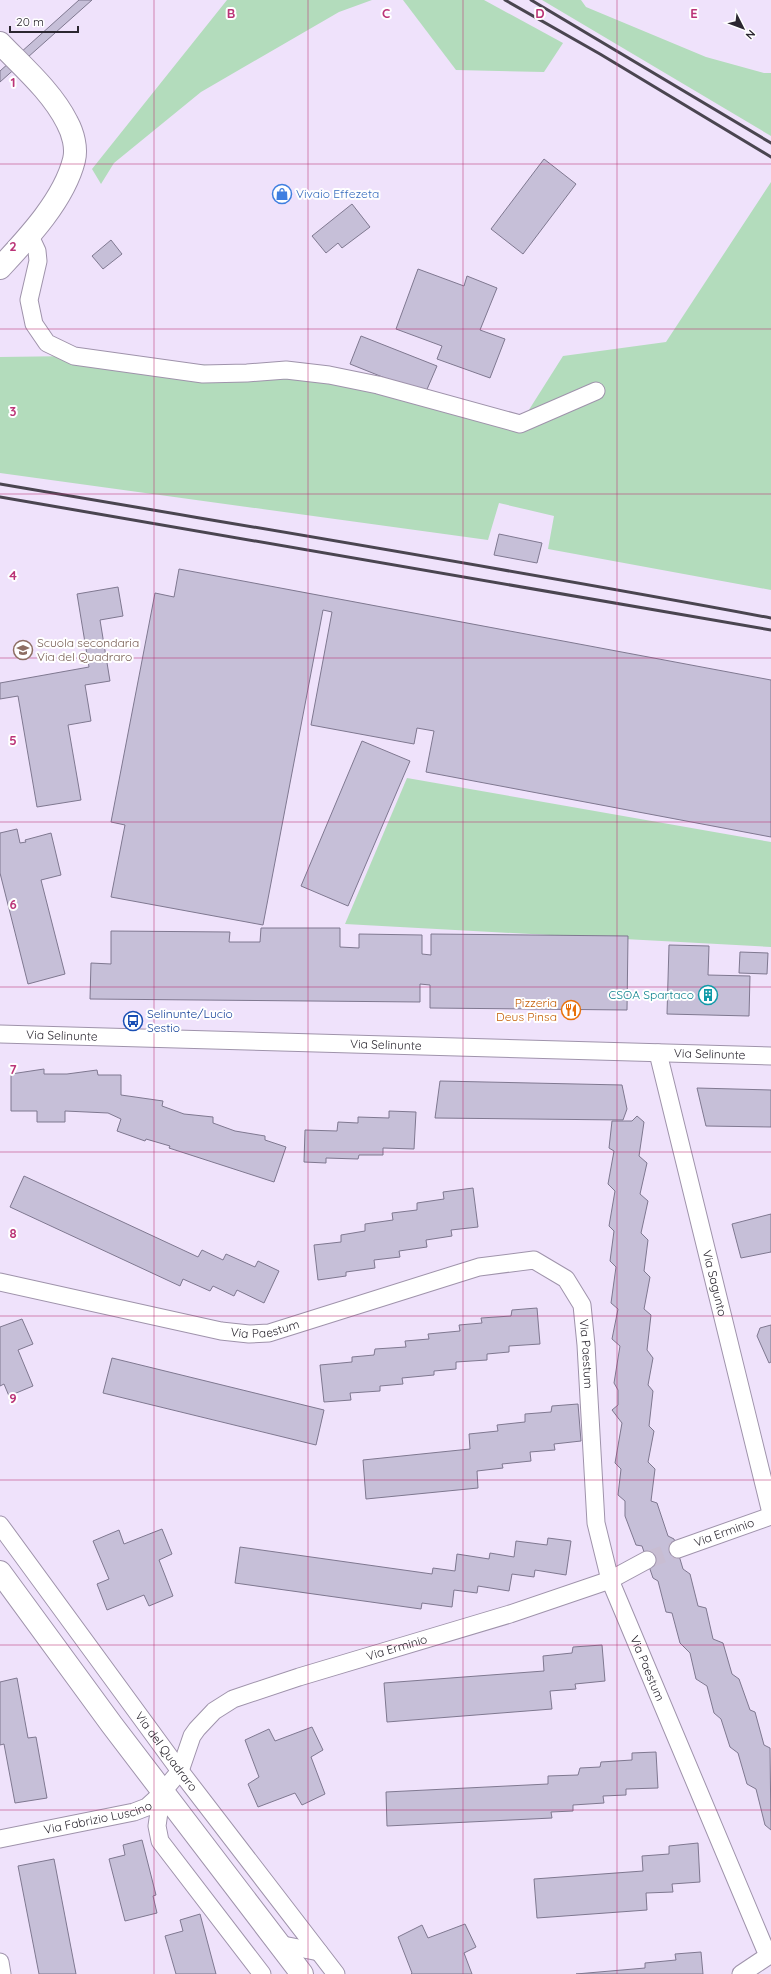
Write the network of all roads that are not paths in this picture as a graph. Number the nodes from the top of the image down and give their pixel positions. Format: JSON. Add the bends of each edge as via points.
{"nodes":[{"id":1,"x":0,"y":43,"type":"edge"},
{"id":2,"x":30,"y":236,"type":"junction"},
{"id":3,"x":0,"y":268,"type":"edge"},
{"id":4,"x":596,"y":392,"type":"dead end"},
{"id":5,"x":0,"y":1034,"type":"edge"},
{"id":6,"x":658,"y":1053,"type":"junction"},
{"id":7,"x":771,"y":1056,"type":"edge"},
{"id":8,"x":0,"y":1282,"type":"edge"},
{"id":9,"x":771,"y":1514,"type":"edge"},
{"id":10,"x":0,"y":1526,"type":"edge"},
{"id":11,"x":678,"y":1549,"type":"tunnel mouth"},
{"id":12,"x":647,"y":1560,"type":"tunnel mouth"},
{"id":13,"x":0,"y":1572,"type":"edge"},
{"id":14,"x":610,"y":1580,"type":"junction"},
{"id":15,"x":180,"y":1771,"type":"junction"},
{"id":16,"x":162,"y":1791,"type":"junction"},
{"id":17,"x":0,"y":1839,"type":"edge"},
{"id":18,"x":278,"y":1944,"type":"junction"},
{"id":19,"x":319,"y":1952,"type":"junction"},
{"id":20,"x":0,"y":1962,"type":"edge"},
{"id":21,"x":2,"y":1974,"type":"edge"},
{"id":22,"x":262,"y":1974,"type":"edge"},
{"id":23,"x":302,"y":1974,"type":"edge"},
{"id":24,"x":336,"y":1974,"type":"edge"},
{"id":25,"x":741,"y":1974,"type":"edge"}],
"edges":[{"from":1,"to":2,"type":"main road","via":[[60,110],[67,122],[75,148],[74,160],[63,186]]},
{"from":2,"to":3,"type":"main road"},
{"from":2,"to":4,"type":"street","via":[[37,250],[38,260],[29,300],[34,324],[47,343],[74,356],[203,374],[286,370],[329,375],[378,385],[520,424]]},
{"from":5,"to":6,"type":"street","name":"Via Selinunte"},
{"from":6,"to":7,"type":"street","name":"Via Selinunte"},
{"from":6,"to":9,"type":"street","name":"Via Sagunto"},
{"from":8,"to":14,"type":"street","name":"Via Paestum","via":[[222,1331],[256,1335],[479,1267],[534,1260],[566,1279],[582,1305],[596,1523]]},
{"from":9,"to":11,"type":"street","name":"Via Erminio"},
{"from":10,"to":15,"type":"street","name":"Via del Quadraro"},
{"from":12,"to":14,"type":"street","name":"Via Erminio"},
{"from":13,"to":16,"type":"main road"},
{"from":14,"to":15,"type":"street","name":"Via Erminio","via":[[510,1614],[233,1699],[214,1711],[192,1736]]},
{"from":14,"to":25,"type":"street","name":"Via Paestum","via":[[768,1956]]},
{"from":15,"to":16,"type":"street","name":"Via Fabrizio Luscino"},
{"from":15,"to":19,"type":"street","name":"Via del Quadraro"},
{"from":16,"to":17,"type":"street","name":"Via Fabrizio Luscino","via":[[151,1804],[140,1810]]},
{"from":16,"to":18,"type":"main road"},
{"from":16,"to":22,"type":"street","via":[[158,1826],[160,1841]]},
{"from":18,"to":19,"type":"street"},
{"from":18,"to":23,"type":"main road"},
{"from":19,"to":24,"type":"street","name":"Via del Quadraro"},
{"from":20,"to":21,"type":"street"}]}
